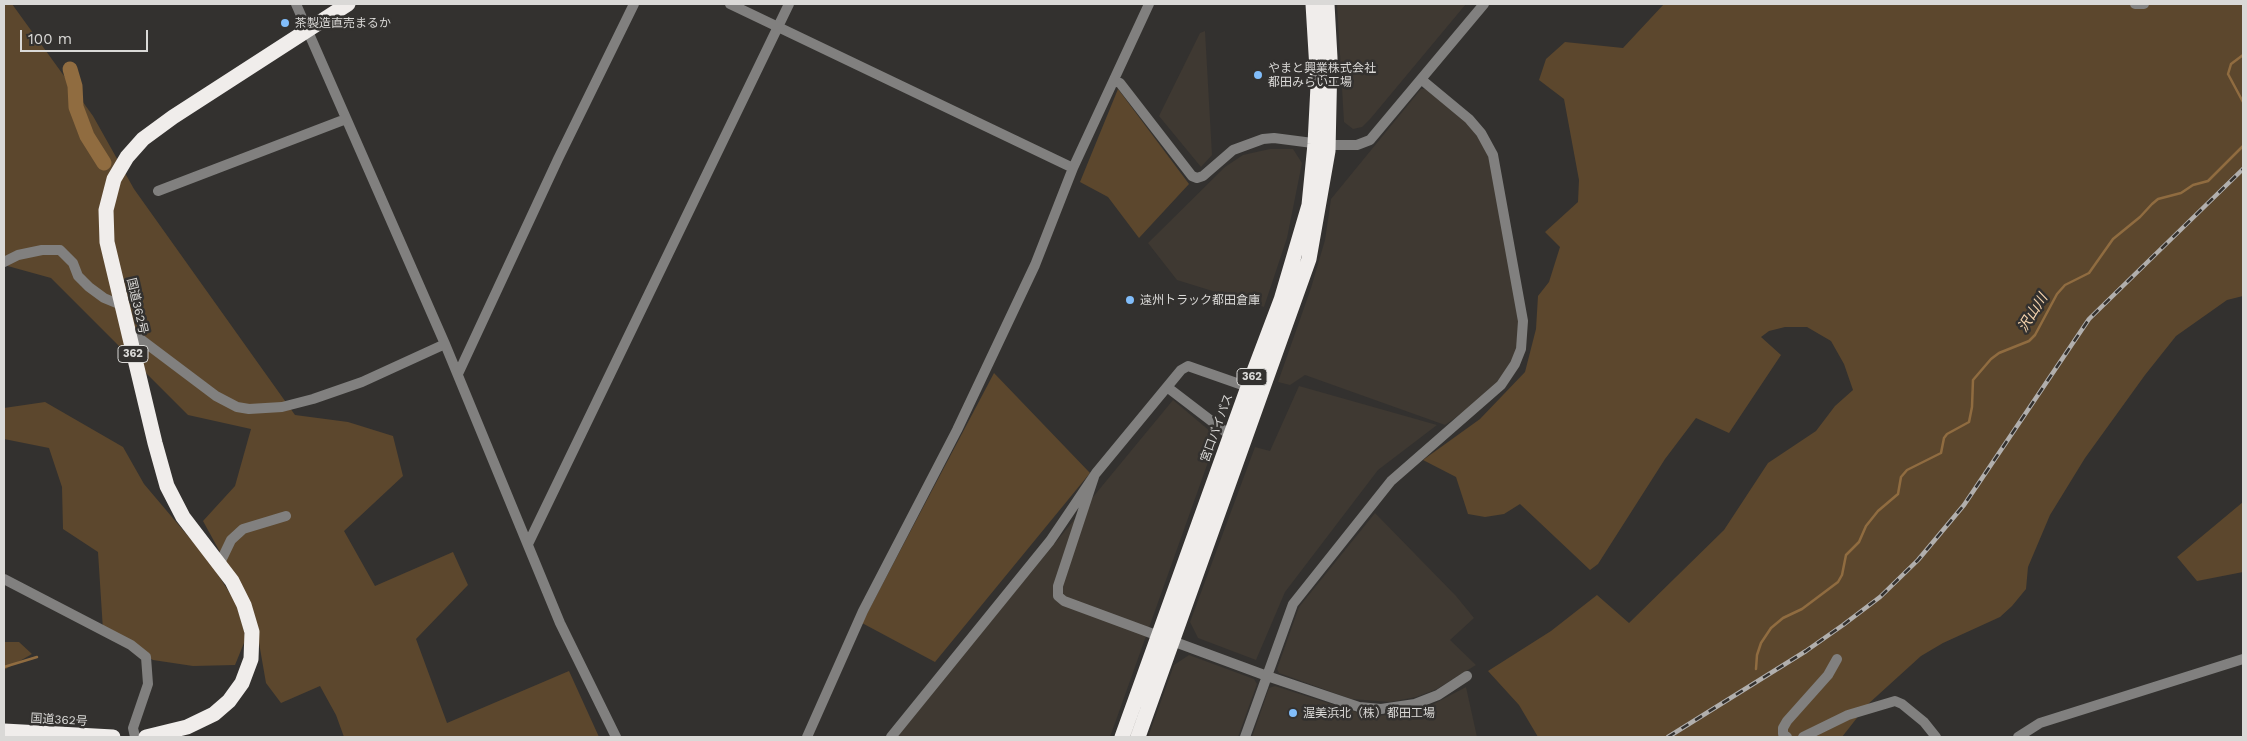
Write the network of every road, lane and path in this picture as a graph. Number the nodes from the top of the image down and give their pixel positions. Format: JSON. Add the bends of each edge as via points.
{"nodes":[{"id":1,"x":296,"y":4,"type":"edge"},
{"id":2,"x":348,"y":4,"type":"edge"},
{"id":3,"x":634,"y":4,"type":"edge"},
{"id":4,"x":730,"y":4,"type":"edge"},
{"id":5,"x":789,"y":4,"type":"edge"},
{"id":6,"x":1149,"y":4,"type":"edge"},
{"id":7,"x":1313,"y":4,"type":"edge"},
{"id":8,"x":1327,"y":4,"type":"edge"},
{"id":9,"x":1484,"y":4,"type":"edge"},
{"id":10,"x":2135,"y":4,"type":"edge"},
{"id":11,"x":2144,"y":4,"type":"edge"},
{"id":12,"x":777,"y":27,"type":"junction"},
{"id":13,"x":308,"y":30,"type":"junction"},
{"id":14,"x":1114,"y":80,"type":"junction"},
{"id":15,"x":1422,"y":80,"type":"junction"},
{"id":16,"x":346,"y":119,"type":"junction"},
{"id":17,"x":1322,"y":145,"type":"junction"},
{"id":18,"x":1073,"y":168,"type":"junction"},
{"id":19,"x":158,"y":191,"type":"dead end"},
{"id":20,"x":391,"y":192,"type":"dead end"},
{"id":21,"x":380,"y":193,"type":"junction"},
{"id":22,"x":4,"y":262,"type":"edge"},
{"id":23,"x":121,"y":305,"type":"junction"},
{"id":24,"x":127,"y":328,"type":"junction"},
{"id":25,"x":445,"y":344,"type":"junction"},
{"id":26,"x":458,"y":374,"type":"junction"},
{"id":27,"x":1167,"y":386,"type":"junction"},
{"id":28,"x":1248,"y":387,"type":"junction"},
{"id":29,"x":1231,"y":436,"type":"junction"},
{"id":30,"x":1094,"y":477,"type":"junction"},
{"id":31,"x":286,"y":516,"type":"dead end"},
{"id":32,"x":528,"y":544,"type":"junction"},
{"id":33,"x":220,"y":565,"type":"junction"},
{"id":34,"x":4,"y":580,"type":"edge"},
{"id":35,"x":1166,"y":638,"type":"junction"},
{"id":36,"x":1837,"y":658,"type":"dead end"},
{"id":37,"x":2243,"y":659,"type":"edge"},
{"id":38,"x":1267,"y":676,"type":"junction"},
{"id":39,"x":1467,"y":676,"type":"dead end"},
{"id":40,"x":4,"y":731,"type":"edge"},
{"id":41,"x":26,"y":735,"type":"edge"},
{"id":42,"x":112,"y":737,"type":"edge"},
{"id":43,"x":135,"y":737,"type":"edge"},
{"id":44,"x":146,"y":737,"type":"edge"},
{"id":45,"x":616,"y":737,"type":"edge"},
{"id":46,"x":807,"y":737,"type":"edge"},
{"id":47,"x":890,"y":737,"type":"edge"},
{"id":48,"x":1122,"y":737,"type":"edge"},
{"id":49,"x":1138,"y":737,"type":"edge"},
{"id":50,"x":1245,"y":737,"type":"edge"},
{"id":51,"x":1787,"y":737,"type":"edge"},
{"id":52,"x":1803,"y":737,"type":"edge"},
{"id":53,"x":1936,"y":737,"type":"edge"},
{"id":54,"x":2018,"y":737,"type":"edge"}],
"edges":[{"from":1,"to":13,"type":"street"},
{"from":2,"to":13,"type":"highway","name":"国道362号","number":"362"},
{"from":3,"to":26,"type":"street"},
{"from":4,"to":12,"type":"street"},
{"from":5,"to":12,"type":"street"},
{"from":6,"to":14,"type":"street"},
{"from":7,"to":17,"type":"highway","name":"宮口バイパス","number":"362"},
{"from":8,"to":17,"type":"highway","name":"宮口バイパス","number":"362","via":[[1330,58]]},
{"from":9,"to":15,"type":"street"},
{"from":10,"to":11,"type":"street"},
{"from":12,"to":18,"type":"street"},
{"from":12,"to":32,"type":"street"},
{"from":13,"to":16,"type":"street"},
{"from":13,"to":23,"type":"highway","name":"国道362号","number":"362","via":[[173,117],[143,139],[127,157],[114,179],[106,210],[107,242]]},
{"from":14,"to":17,"type":"street","via":[[1120,83],[1192,176],[1197,178],[1233,150],[1252,142],[1274,138]]},
{"from":14,"to":18,"type":"street"},
{"from":15,"to":17,"type":"street","via":[[1370,140],[1357,145]]},
{"from":15,"to":38,"type":"street","via":[[1469,119],[1493,155],[1523,321],[1521,349],[1501,384],[1391,481],[1293,604]]},
{"from":16,"to":19,"type":"street"},
{"from":16,"to":21,"type":"street"},
{"from":17,"to":28,"type":"highway","name":"宮口バイパス","number":"362","via":[[1284,293]]},
{"from":17,"to":35,"type":"highway","name":"宮口バイパス","number":"362","via":[[1319,209],[1308,259]]},
{"from":18,"to":46,"type":"street","via":[[1035,265],[957,430],[863,611]]},
{"from":20,"to":21,"type":"street"},
{"from":21,"to":25,"type":"street"},
{"from":22,"to":23,"type":"street","via":[[18,255],[60,250],[74,263],[78,276],[89,287]]},
{"from":23,"to":24,"type":"highway","name":"国道362号","number":"362"},
{"from":24,"to":25,"type":"street","via":[[216,396],[237,407],[249,409],[282,407],[313,399],[362,382]]},
{"from":24,"to":33,"type":"highway","name":"国道362号","number":"362","via":[[167,486],[183,517]]},
{"from":25,"to":26,"type":"street"},
{"from":26,"to":32,"type":"street"},
{"from":27,"to":28,"type":"street","via":[[1180,370],[1188,366]]},
{"from":27,"to":29,"type":"street"},
{"from":27,"to":30,"type":"street"},
{"from":28,"to":29,"type":"highway","name":"宮口バイパス","number":"362"},
{"from":29,"to":35,"type":"highway","name":"宮口バイパス","number":"362"},
{"from":30,"to":35,"type":"street","via":[[1058,586],[1058,596]]},
{"from":30,"to":47,"type":"street","via":[[1050,542]]},
{"from":31,"to":33,"type":"street","via":[[243,529],[232,540]]},
{"from":32,"to":45,"type":"street","via":[[560,623]]},
{"from":33,"to":44,"type":"highway","name":"国道362号","number":"362","via":[[244,605],[252,632],[251,659],[242,683],[214,714],[187,727]]},
{"from":34,"to":43,"type":"street","via":[[131,645],[146,657],[148,684],[133,728]]},
{"from":35,"to":38,"type":"street"},
{"from":35,"to":48,"type":"highway","name":"宮口バイパス","number":"362"},
{"from":35,"to":49,"type":"highway","name":"宮口バイパス","number":"362"},
{"from":36,"to":51,"type":"street","via":[[1828,675],[1787,721],[1783,728]]},
{"from":37,"to":54,"type":"street","via":[[2040,723]]},
{"from":38,"to":39,"type":"street","via":[[1348,704],[1381,709],[1430,698]]},
{"from":38,"to":50,"type":"street"},
{"from":40,"to":41,"type":"highway","name":"国道362号"},
{"from":41,"to":42,"type":"highway","name":"国道362号"},
{"from":52,"to":53,"type":"street","via":[[1848,715],[1895,701],[1924,722]]}]}
